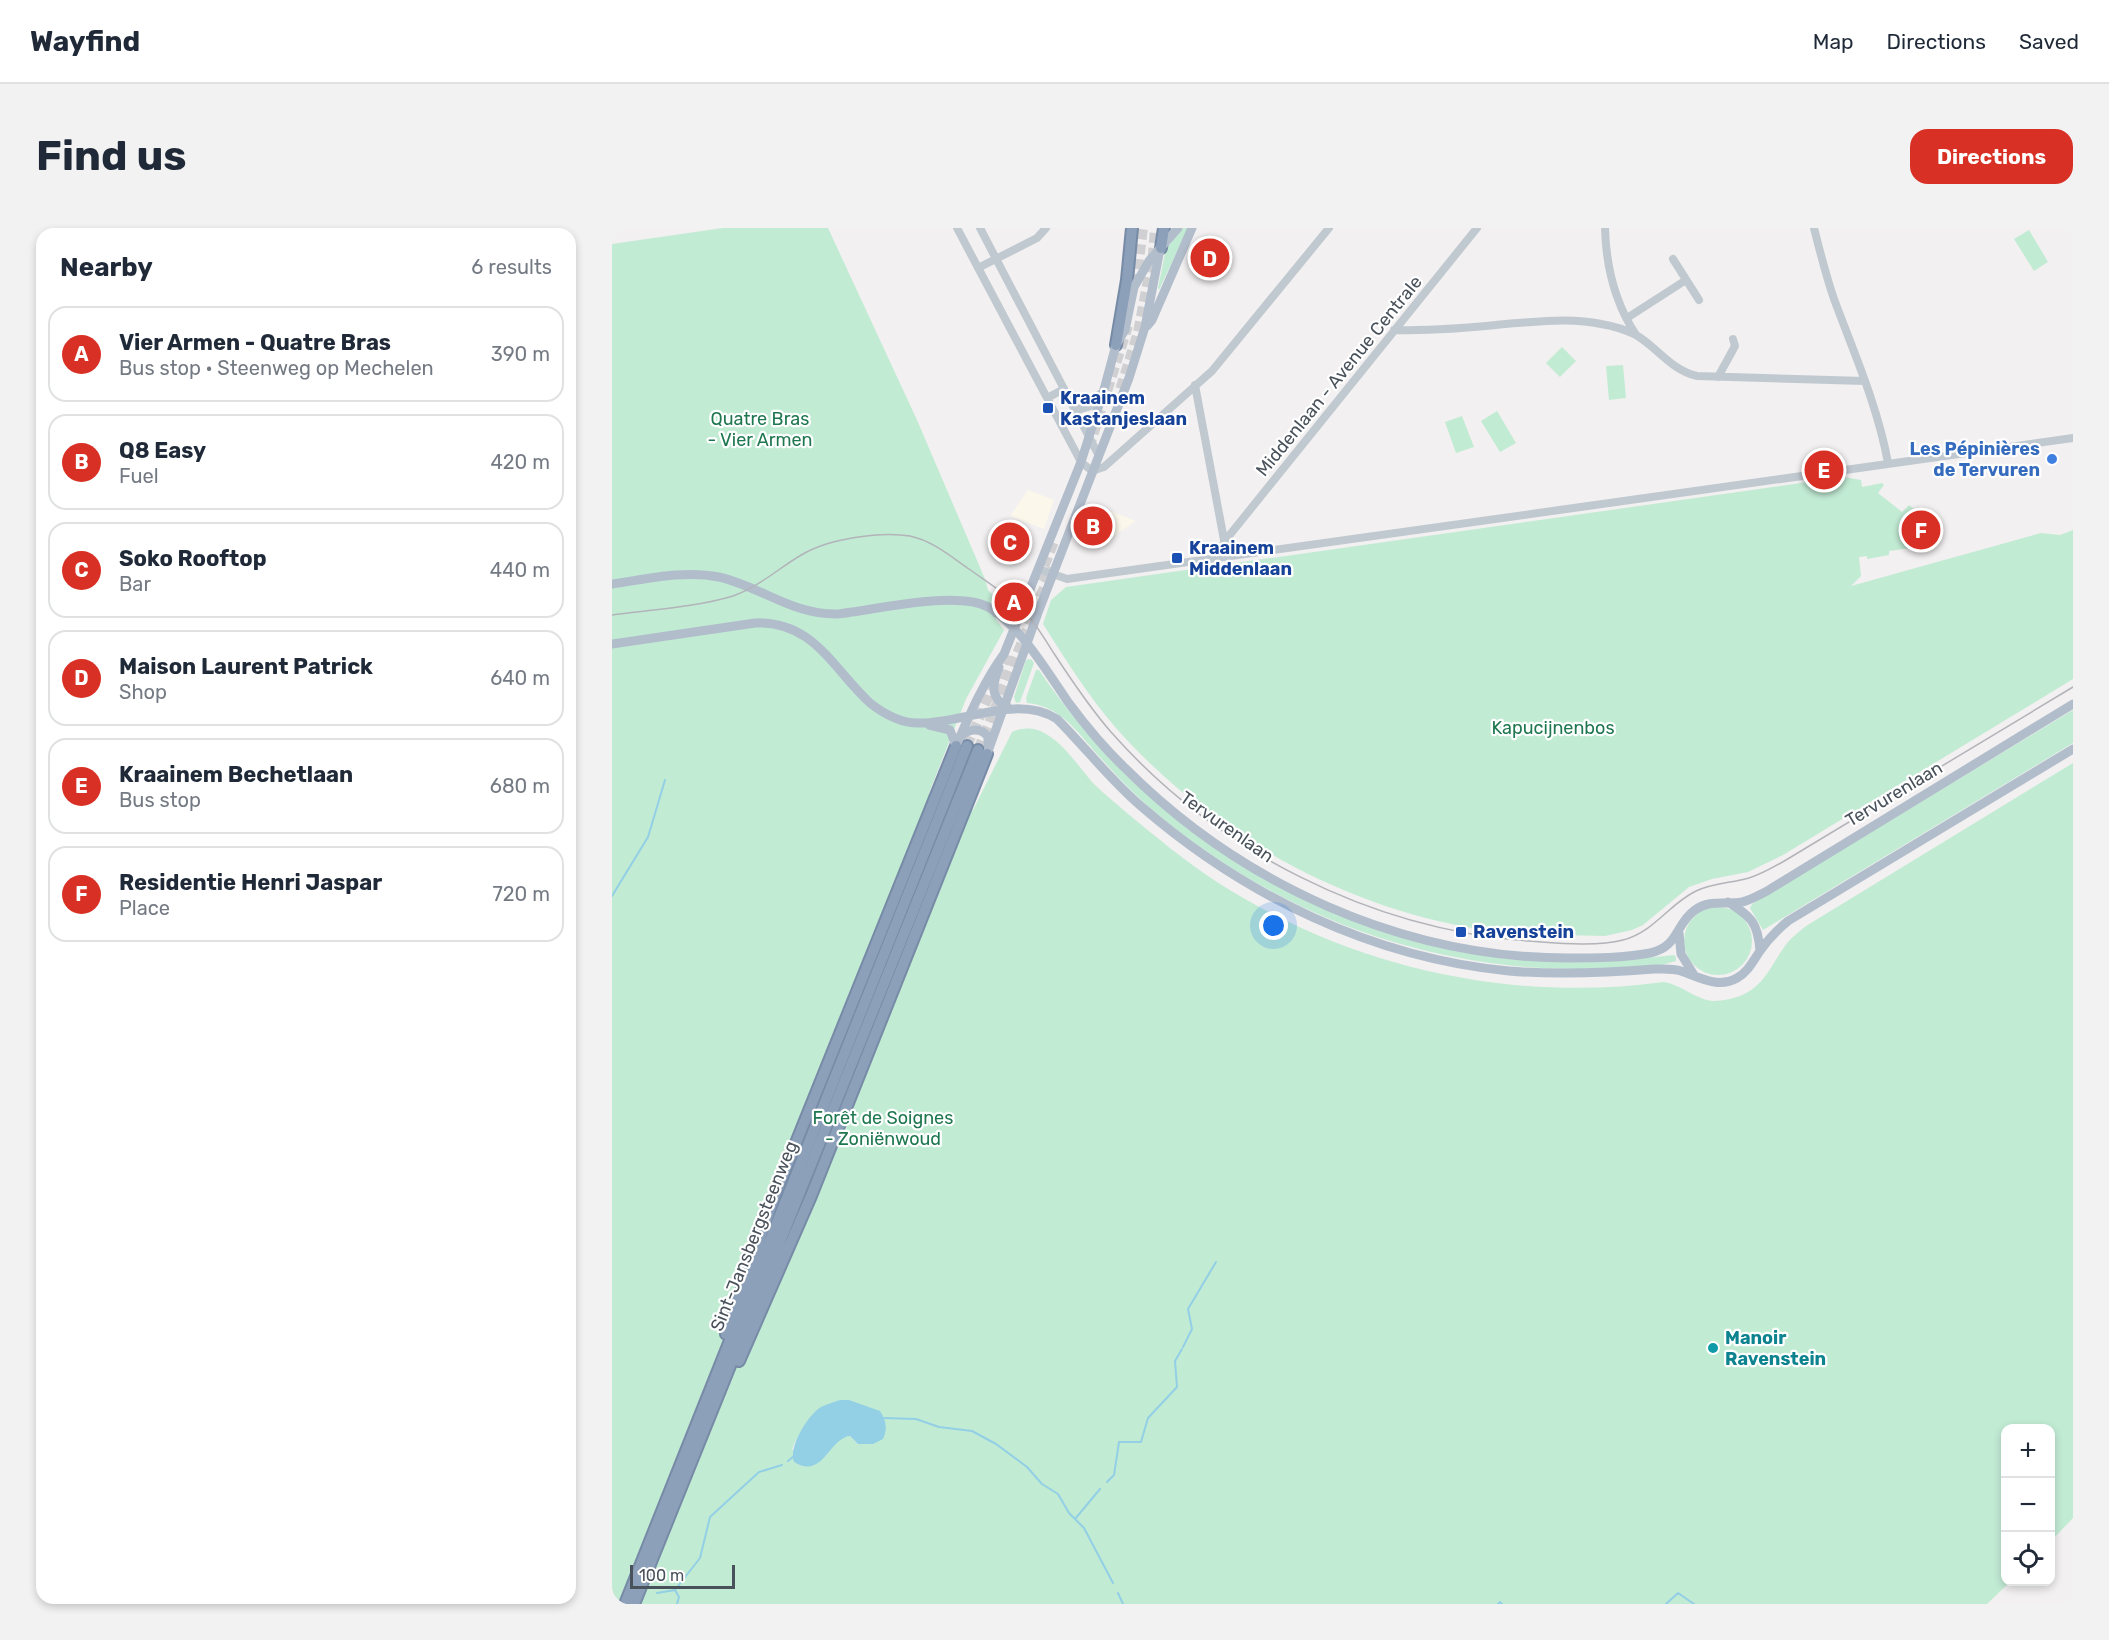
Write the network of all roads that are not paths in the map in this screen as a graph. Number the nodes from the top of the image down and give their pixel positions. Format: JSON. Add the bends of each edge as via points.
{"nodes":[{"id":1,"x":957,"y":228,"type":"edge"},
{"id":2,"x":980,"y":228,"type":"edge"},
{"id":3,"x":1046,"y":228,"type":"edge"},
{"id":4,"x":1132,"y":228,"type":"edge"},
{"id":5,"x":1192,"y":228,"type":"edge"},
{"id":6,"x":1329,"y":228,"type":"edge"},
{"id":7,"x":1477,"y":228,"type":"edge"},
{"id":8,"x":1605,"y":228,"type":"edge"},
{"id":9,"x":1814,"y":228,"type":"edge"},
{"id":10,"x":1171,"y":229,"type":"edge"},
{"id":11,"x":1161,"y":248,"type":"junction"},
{"id":12,"x":997,"y":258,"type":"junction"},
{"id":13,"x":1673,"y":259,"type":"dead end"},
{"id":14,"x":978,"y":268,"type":"junction"},
{"id":15,"x":1686,"y":280,"type":"junction"},
{"id":16,"x":1699,"y":300,"type":"dead end"},
{"id":17,"x":1626,"y":318,"type":"junction"},
{"id":18,"x":1145,"y":327,"type":"junction"},
{"id":19,"x":1394,"y":330,"type":"junction"},
{"id":20,"x":1636,"y":335,"type":"junction"},
{"id":21,"x":1733,"y":339,"type":"dead end"},
{"id":22,"x":1116,"y":345,"type":"junction"},
{"id":23,"x":1718,"y":377,"type":"junction"},
{"id":24,"x":1864,"y":381,"type":"junction"},
{"id":25,"x":1195,"y":385,"type":"junction"},
{"id":26,"x":1106,"y":386,"type":"junction"},
{"id":27,"x":1064,"y":389,"type":"junction"},
{"id":28,"x":1047,"y":398,"type":"junction"},
{"id":29,"x":1073,"y":406,"type":"junction"},
{"id":30,"x":1089,"y":438,"type":"junction"},
{"id":31,"x":2073,"y":438,"type":"edge"},
{"id":32,"x":1098,"y":454,"type":"junction"},
{"id":33,"x":1081,"y":462,"type":"junction"},
{"id":34,"x":1888,"y":463,"type":"junction"},
{"id":35,"x":1092,"y":471,"type":"junction"},
{"id":36,"x":1224,"y":542,"type":"junction"},
{"id":37,"x":1227,"y":556,"type":"junction"},
{"id":38,"x":1039,"y":569,"type":"junction"},
{"id":39,"x":1053,"y":574,"type":"junction"},
{"id":40,"x":612,"y":584,"type":"edge"},
{"id":41,"x":1023,"y":610,"type":"junction"},
{"id":42,"x":996,"y":613,"type":"junction"},
{"id":43,"x":1014,"y":631,"type":"junction"},
{"id":44,"x":612,"y":644,"type":"edge"},
{"id":45,"x":1027,"y":644,"type":"junction"},
{"id":46,"x":1004,"y":654,"type":"junction"},
{"id":47,"x":2073,"y":704,"type":"edge"},
{"id":48,"x":1002,"y":708,"type":"junction"},
{"id":49,"x":968,"y":716,"type":"junction"},
{"id":50,"x":921,"y":723,"type":"junction"},
{"id":51,"x":961,"y":743,"type":"junction"},
{"id":52,"x":2073,"y":749,"type":"edge"},
{"id":53,"x":983,"y":752,"type":"junction"},
{"id":54,"x":1728,"y":902,"type":"junction"},
{"id":55,"x":1679,"y":931,"type":"junction"},
{"id":56,"x":1760,"y":951,"type":"junction"},
{"id":57,"x":1694,"y":976,"type":"junction"},
{"id":58,"x":625,"y":1604,"type":"edge"},
{"id":59,"x":634,"y":1604,"type":"edge"}],
"edges":[{"from":1,"to":14,"type":"street"},
{"from":2,"to":12,"type":"street"},
{"from":3,"to":12,"type":"street","via":[[1037,238]]},
{"from":4,"to":22,"type":"highway"},
{"from":5,"to":18,"type":"main road","via":[[1152,320]]},
{"from":6,"to":25,"type":"street","via":[[1212,371]]},
{"from":7,"to":19,"type":"street","name":"Middenlaan - Avenue Centrale"},
{"from":8,"to":17,"type":"street","via":[[1606,258]]},
{"from":9,"to":24,"type":"street","via":[[1833,296]]},
{"from":10,"to":11,"type":"highway"},
{"from":11,"to":18,"type":"main road"},
{"from":11,"to":22,"type":"main road","via":[[1136,283],[1125,330]]},
{"from":12,"to":14,"type":"street"},
{"from":12,"to":27,"type":"street"},
{"from":13,"to":15,"type":"street"},
{"from":14,"to":28,"type":"street"},
{"from":15,"to":16,"type":"street"},
{"from":15,"to":17,"type":"street"},
{"from":17,"to":20,"type":"street"},
{"from":18,"to":32,"type":"main road"},
{"from":19,"to":20,"type":"street","via":[[1584,321]]},
{"from":19,"to":36,"type":"street","name":"Middenlaan - Avenue Centrale"},
{"from":20,"to":23,"type":"street","via":[[1684,373]]},
{"from":21,"to":23,"type":"street","via":[[1735,346]]},
{"from":22,"to":26,"type":"main road"},
{"from":23,"to":24,"type":"street"},
{"from":24,"to":34,"type":"street"},
{"from":25,"to":35,"type":"street","via":[[1104,467]]},
{"from":25,"to":36,"type":"street"},
{"from":26,"to":29,"type":"street","via":[[1091,406]]},
{"from":26,"to":30,"type":"main road"},
{"from":27,"to":28,"type":"street"},
{"from":27,"to":29,"type":"street"},
{"from":28,"to":33,"type":"street"},
{"from":29,"to":30,"type":"street"},
{"from":30,"to":32,"type":"street"},
{"from":30,"to":33,"type":"main road"},
{"from":31,"to":34,"type":"street"},
{"from":32,"to":35,"type":"main road"},
{"from":33,"to":35,"type":"street"},
{"from":33,"to":38,"type":"main road"},
{"from":34,"to":37,"type":"street"},
{"from":35,"to":39,"type":"main road"},
{"from":36,"to":37,"type":"street"},
{"from":37,"to":39,"type":"street","via":[[1067,579]]},
{"from":38,"to":39,"type":"street"},
{"from":38,"to":41,"type":"main road"},
{"from":39,"to":45,"type":"main road"},
{"from":40,"to":42,"type":"main road","name":"Tervurenlaan","via":[[694,574],[718,577],[789,606],[823,614],[959,599]]},
{"from":41,"to":42,"type":"main road"},
{"from":41,"to":43,"type":"main road"},
{"from":42,"to":43,"type":"main road","name":"Tervurenlaan"},
{"from":43,"to":45,"type":"main road","name":"Tervurenlaan"},
{"from":43,"to":46,"type":"main road"},
{"from":44,"to":50,"type":"main road","via":[[755,623],[776,624],[817,645],[878,710]]},
{"from":45,"to":48,"type":"main road"},
{"from":45,"to":55,"type":"main road","name":"Tervurenlaan","via":[[1070,705],[1123,767],[1154,795],[1234,857],[1325,905],[1440,944],[1547,958],[1652,953],[1672,942]]},
{"from":46,"to":48,"type":"main road","via":[[993,687]]},
{"from":46,"to":49,"type":"main road"},
{"from":47,"to":54,"type":"main road","name":"Tervurenlaan","via":[[1767,891],[1741,902]]},
{"from":48,"to":49,"type":"main road"},
{"from":48,"to":53,"type":"main road"},
{"from":48,"to":57,"type":"main road","name":"Tervurenlaan","via":[[1046,712],[1057,719],[1141,806],[1182,840],[1274,900],[1334,927],[1407,952],[1508,970],[1606,973],[1666,969]]},
{"from":49,"to":50,"type":"main road"},
{"from":49,"to":51,"type":"main road"},
{"from":50,"to":51,"type":"main road","via":[[950,730]]},
{"from":51,"to":53,"type":"main road","via":[[972,730],[980,730],[986,733],[988,741]]},
{"from":51,"to":58,"type":"highway","name":"Sint-Jansbergsteenweg"},
{"from":52,"to":56,"type":"main road","name":"Tervurenlaan","via":[[1788,921]]},
{"from":53,"to":59,"type":"highway","name":"Sint-Jansbergsteenweg"},
{"from":54,"to":55,"type":"main road","name":"Tervurenlaan","via":[[1704,904],[1693,911]]},
{"from":54,"to":56,"type":"main road","via":[[1749,916],[1756,926]]},
{"from":55,"to":57,"type":"main road","via":[[1681,954]]},
{"from":56,"to":57,"type":"main road","name":"Tervurenlaan","via":[[1737,979],[1714,982]]}]}
